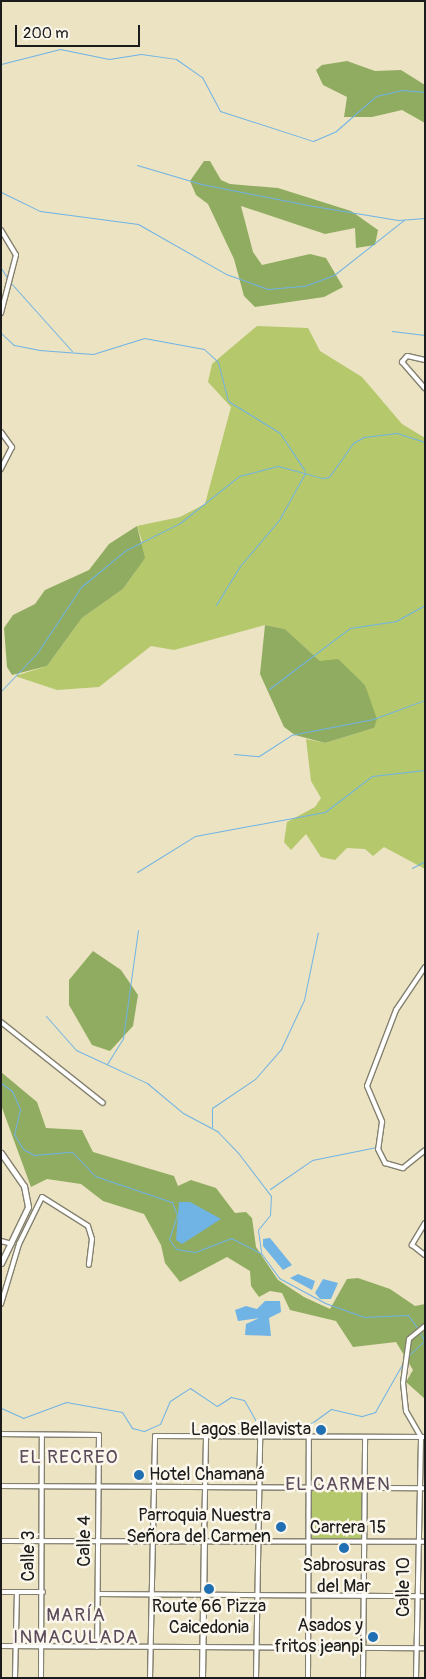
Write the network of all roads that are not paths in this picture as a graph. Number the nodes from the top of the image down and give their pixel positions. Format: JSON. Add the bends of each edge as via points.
{"nodes":[{"id":1,"x":1,"y":230,"type":"edge"},
{"id":2,"x":1,"y":313,"type":"edge"},
{"id":3,"x":425,"y":360,"type":"edge"},
{"id":4,"x":425,"y":388,"type":"edge"},
{"id":5,"x":1,"y":432,"type":"edge"},
{"id":6,"x":1,"y":469,"type":"edge"},
{"id":7,"x":425,"y":967,"type":"edge"},
{"id":8,"x":1,"y":1022,"type":"edge"},
{"id":9,"x":103,"y":1103,"type":"dead end"},
{"id":10,"x":425,"y":1150,"type":"edge"},
{"id":11,"x":1,"y":1153,"type":"edge"},
{"id":12,"x":425,"y":1223,"type":"edge"},
{"id":13,"x":1,"y":1241,"type":"edge"},
{"id":14,"x":12,"y":1244,"type":"junction"},
{"id":15,"x":425,"y":1255,"type":"edge"},
{"id":16,"x":1,"y":1263,"type":"edge"},
{"id":17,"x":88,"y":1265,"type":"dead end"},
{"id":18,"x":1,"y":1304,"type":"edge"},
{"id":19,"x":425,"y":1326,"type":"edge"},
{"id":20,"x":1,"y":1434,"type":"edge"},
{"id":21,"x":42,"y":1435,"type":"junction"},
{"id":22,"x":206,"y":1437,"type":"junction"},
{"id":23,"x":260,"y":1437,"type":"junction"},
{"id":24,"x":309,"y":1437,"type":"junction"},
{"id":25,"x":423,"y":1437,"type":"edge"},
{"id":26,"x":365,"y":1438,"type":"junction"},
{"id":27,"x":42,"y":1485,"type":"junction"},
{"id":28,"x":1,"y":1486,"type":"edge"},
{"id":29,"x":99,"y":1486,"type":"junction"},
{"id":30,"x":205,"y":1486,"type":"junction"},
{"id":31,"x":151,"y":1487,"type":"junction"},
{"id":32,"x":257,"y":1487,"type":"junction"},
{"id":33,"x":310,"y":1488,"type":"junction"},
{"id":34,"x":363,"y":1488,"type":"junction"},
{"id":35,"x":422,"y":1488,"type":"edge"},
{"id":36,"x":1,"y":1541,"type":"edge"},
{"id":37,"x":43,"y":1541,"type":"junction"},
{"id":38,"x":98,"y":1541,"type":"junction"},
{"id":39,"x":151,"y":1541,"type":"junction"},
{"id":40,"x":204,"y":1542,"type":"junction"},
{"id":41,"x":256,"y":1542,"type":"junction"},
{"id":42,"x":310,"y":1542,"type":"junction"},
{"id":43,"x":364,"y":1542,"type":"junction"},
{"id":44,"x":418,"y":1542,"type":"junction"},
{"id":45,"x":425,"y":1542,"type":"edge"},
{"id":46,"x":1,"y":1592,"type":"edge"},
{"id":47,"x":17,"y":1592,"type":"junction"},
{"id":48,"x":43,"y":1592,"type":"junction"},
{"id":49,"x":98,"y":1594,"type":"junction"},
{"id":50,"x":257,"y":1594,"type":"junction"},
{"id":51,"x":365,"y":1594,"type":"junction"},
{"id":52,"x":150,"y":1595,"type":"junction"},
{"id":53,"x":204,"y":1595,"type":"junction"},
{"id":54,"x":309,"y":1595,"type":"junction"},
{"id":55,"x":417,"y":1596,"type":"junction"},
{"id":56,"x":425,"y":1596,"type":"edge"},
{"id":57,"x":1,"y":1646,"type":"edge"},
{"id":58,"x":16,"y":1646,"type":"junction"},
{"id":59,"x":42,"y":1646,"type":"junction"},
{"id":60,"x":97,"y":1647,"type":"junction"},
{"id":61,"x":151,"y":1647,"type":"junction"},
{"id":62,"x":203,"y":1648,"type":"junction"},
{"id":63,"x":257,"y":1648,"type":"junction"},
{"id":64,"x":364,"y":1648,"type":"junction"},
{"id":65,"x":417,"y":1648,"type":"junction"},
{"id":66,"x":425,"y":1648,"type":"edge"},
{"id":67,"x":308,"y":1649,"type":"junction"},
{"id":68,"x":15,"y":1678,"type":"edge"},
{"id":69,"x":41,"y":1678,"type":"edge"},
{"id":70,"x":150,"y":1678,"type":"edge"},
{"id":71,"x":202,"y":1678,"type":"edge"},
{"id":72,"x":256,"y":1678,"type":"edge"},
{"id":73,"x":308,"y":1678,"type":"edge"},
{"id":74,"x":363,"y":1678,"type":"edge"},
{"id":75,"x":416,"y":1678,"type":"edge"}],
"edges":[{"from":1,"to":2,"type":"street","via":[[16,255]]},
{"from":3,"to":4,"type":"street","via":[[407,356],[402,362]]},
{"from":5,"to":6,"type":"street","via":[[12,447]]},
{"from":7,"to":10,"type":"street","via":[[396,1010],[368,1086],[382,1122],[378,1149],[385,1163],[403,1168]]},
{"from":8,"to":9,"type":"street"},
{"from":11,"to":14,"type":"street","via":[[24,1186],[28,1207]]},
{"from":12,"to":15,"type":"street","via":[[412,1245]]},
{"from":13,"to":14,"type":"street"},
{"from":14,"to":16,"type":"street"},
{"from":17,"to":18,"type":"street","via":[[92,1239],[88,1226],[42,1197],[19,1244]]},
{"from":19,"to":25,"type":"street","via":[[409,1339],[403,1383],[406,1411]]},
{"from":20,"to":21,"type":"street"},
{"from":21,"to":27,"type":"street","name":"Calle 3"},
{"from":21,"to":29,"type":"street","name":"Calle 4","via":[[99,1435]]},
{"from":22,"to":23,"type":"street"},
{"from":22,"to":30,"type":"street"},
{"from":22,"to":31,"type":"street","via":[[155,1436]]},
{"from":23,"to":24,"type":"street"},
{"from":23,"to":32,"type":"street"},
{"from":24,"to":26,"type":"street"},
{"from":24,"to":33,"type":"street"},
{"from":25,"to":26,"type":"street"},
{"from":25,"to":35,"type":"street","name":"Calle 10"},
{"from":26,"to":34,"type":"street"},
{"from":27,"to":28,"type":"street"},
{"from":27,"to":29,"type":"street"},
{"from":27,"to":37,"type":"street","name":"Calle 3"},
{"from":29,"to":31,"type":"street"},
{"from":29,"to":38,"type":"street","name":"Calle 4"},
{"from":30,"to":31,"type":"street"},
{"from":30,"to":32,"type":"street"},
{"from":30,"to":40,"type":"street"},
{"from":31,"to":39,"type":"street"},
{"from":32,"to":33,"type":"street"},
{"from":32,"to":41,"type":"street"},
{"from":33,"to":34,"type":"street"},
{"from":33,"to":42,"type":"street"},
{"from":34,"to":35,"type":"street"},
{"from":34,"to":43,"type":"street"},
{"from":35,"to":44,"type":"street","name":"Calle 10"},
{"from":36,"to":37,"type":"street","name":"Carrera 15"},
{"from":37,"to":38,"type":"street","name":"Carrera 15"},
{"from":37,"to":48,"type":"street","name":"Calle 3"},
{"from":38,"to":39,"type":"street","name":"Carrera 15"},
{"from":38,"to":49,"type":"street","name":"Calle 4"},
{"from":39,"to":40,"type":"street","name":"Carrera 15"},
{"from":39,"to":52,"type":"street"},
{"from":40,"to":41,"type":"street","name":"Carrera 15"},
{"from":40,"to":53,"type":"street"},
{"from":41,"to":42,"type":"street","name":"Carrera 15"},
{"from":41,"to":50,"type":"street"},
{"from":42,"to":43,"type":"street","name":"Carrera 15"},
{"from":42,"to":54,"type":"street"},
{"from":43,"to":44,"type":"street","name":"Carrera 15"},
{"from":43,"to":51,"type":"street"},
{"from":44,"to":45,"type":"street","name":"Carrera 15"},
{"from":44,"to":55,"type":"street","name":"Calle 10"},
{"from":46,"to":47,"type":"street"},
{"from":47,"to":48,"type":"street"},
{"from":47,"to":58,"type":"street"},
{"from":48,"to":59,"type":"street","name":"Calle 3"},
{"from":49,"to":52,"type":"street"},
{"from":49,"to":60,"type":"street","name":"Calle 4"},
{"from":50,"to":53,"type":"street"},
{"from":50,"to":54,"type":"street"},
{"from":50,"to":63,"type":"street"},
{"from":51,"to":54,"type":"street"},
{"from":51,"to":55,"type":"street"},
{"from":51,"to":64,"type":"street"},
{"from":52,"to":53,"type":"street"},
{"from":52,"to":61,"type":"street"},
{"from":53,"to":62,"type":"street"},
{"from":54,"to":67,"type":"street"},
{"from":55,"to":56,"type":"street"},
{"from":55,"to":65,"type":"street","name":"Calle 10"},
{"from":57,"to":58,"type":"street"},
{"from":58,"to":59,"type":"street"},
{"from":58,"to":68,"type":"street"},
{"from":59,"to":60,"type":"street"},
{"from":59,"to":69,"type":"street","name":"Calle 3"},
{"from":60,"to":61,"type":"street"},
{"from":61,"to":62,"type":"street"},
{"from":61,"to":70,"type":"street"},
{"from":62,"to":63,"type":"street"},
{"from":62,"to":71,"type":"street"},
{"from":63,"to":67,"type":"street"},
{"from":63,"to":72,"type":"street"},
{"from":64,"to":65,"type":"street"},
{"from":64,"to":67,"type":"street"},
{"from":64,"to":74,"type":"street"},
{"from":65,"to":66,"type":"street"},
{"from":65,"to":75,"type":"street","name":"Calle 10"},
{"from":67,"to":73,"type":"street"}]}
